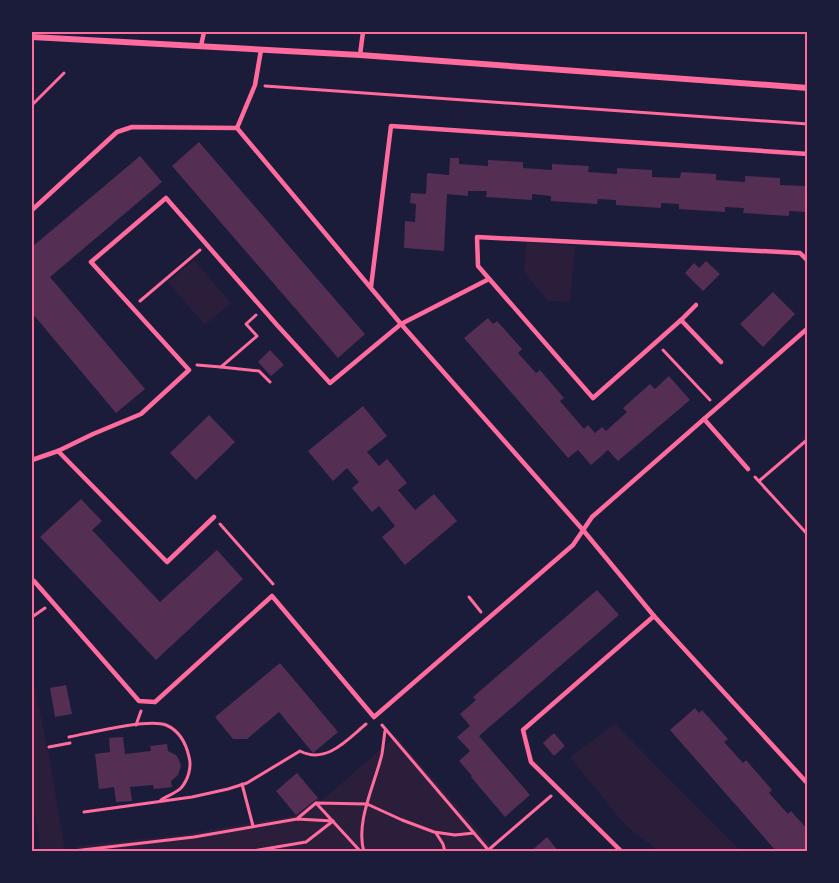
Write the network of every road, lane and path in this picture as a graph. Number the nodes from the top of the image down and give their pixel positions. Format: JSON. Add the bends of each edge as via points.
{"nodes":[{"id":1,"x":204,"y":32,"type":"edge"},
{"id":2,"x":363,"y":32,"type":"edge"},
{"id":3,"x":32,"y":37,"type":"edge"},
{"id":4,"x":201,"y":46,"type":"junction"},
{"id":5,"x":261,"y":50,"type":"junction"},
{"id":6,"x":360,"y":55,"type":"junction"},
{"id":7,"x":64,"y":73,"type":"dead end"},
{"id":8,"x":255,"y":85,"type":"junction"},
{"id":9,"x":807,"y":88,"type":"edge"},
{"id":10,"x":32,"y":105,"type":"edge"},
{"id":11,"x":807,"y":124,"type":"edge"},
{"id":12,"x":237,"y":128,"type":"junction"},
{"id":13,"x":807,"y":154,"type":"edge"},
{"id":14,"x":32,"y":210,"type":"edge"},
{"id":15,"x":207,"y":244,"type":"junction"},
{"id":16,"x":807,"y":261,"type":"edge"},
{"id":17,"x":489,"y":279,"type":"junction"},
{"id":18,"x":371,"y":287,"type":"junction"},
{"id":19,"x":696,"y":305,"type":"dead end"},
{"id":20,"x":132,"y":308,"type":"junction"},
{"id":21,"x":263,"y":309,"type":"junction"},
{"id":22,"x":681,"y":320,"type":"junction"},
{"id":23,"x":401,"y":324,"type":"junction"},
{"id":24,"x":807,"y":328,"type":"edge"},
{"id":25,"x":656,"y":342,"type":"junction"},
{"id":26,"x":721,"y":362,"type":"dead end"},
{"id":27,"x":183,"y":364,"type":"junction"},
{"id":28,"x":221,"y":367,"type":"junction"},
{"id":29,"x":270,"y":382,"type":"dead end"},
{"id":30,"x":717,"y":407,"type":"junction"},
{"id":31,"x":704,"y":419,"type":"junction"},
{"id":32,"x":807,"y":440,"type":"edge"},
{"id":33,"x":58,"y":451,"type":"junction"},
{"id":34,"x":32,"y":460,"type":"edge"},
{"id":35,"x":748,"y":469,"type":"joint"},
{"id":36,"x":759,"y":482,"type":"junction"},
{"id":37,"x":214,"y":518,"type":"dead end"},
{"id":38,"x":583,"y":530,"type":"junction"},
{"id":39,"x":807,"y":535,"type":"edge"},
{"id":40,"x":32,"y":580,"type":"edge"},
{"id":41,"x":469,"y":597,"type":"dead end"},
{"id":42,"x":654,"y":616,"type":"junction"},
{"id":43,"x":487,"y":620,"type":"junction"},
{"id":44,"x":374,"y":717,"type":"junction"},
{"id":45,"x":385,"y":729,"type":"junction"},
{"id":46,"x":358,"y":731,"type":"dead end"},
{"id":47,"x":69,"y":737,"type":"dead end"},
{"id":48,"x":70,"y":742,"type":"dead end"},
{"id":49,"x":50,"y":747,"type":"dead end"},
{"id":50,"x":242,"y":784,"type":"junction"},
{"id":51,"x":807,"y":784,"type":"edge"},
{"id":52,"x":559,"y":789,"type":"junction"},
{"id":53,"x":158,"y":802,"type":"junction"},
{"id":54,"x":316,"y":803,"type":"junction"},
{"id":55,"x":368,"y":804,"type":"junction"},
{"id":56,"x":84,"y":812,"type":"dead end"},
{"id":57,"x":297,"y":819,"type":"junction"},
{"id":58,"x":333,"y":821,"type":"junction"},
{"id":59,"x":253,"y":826,"type":"junction"},
{"id":60,"x":434,"y":832,"type":"junction"},
{"id":61,"x":474,"y":833,"type":"junction"},
{"id":62,"x":86,"y":850,"type":"edge"},
{"id":63,"x":488,"y":851,"type":"edge"},
{"id":64,"x":64,"y":852,"type":"edge"},
{"id":65,"x":247,"y":852,"type":"edge"},
{"id":66,"x":362,"y":852,"type":"edge"},
{"id":67,"x":445,"y":852,"type":"edge"},
{"id":68,"x":622,"y":852,"type":"edge"}],
"edges":[{"from":1,"to":4,"type":"lane"},
{"from":2,"to":6,"type":"lane"},
{"from":3,"to":4,"type":"street"},
{"from":4,"to":5,"type":"street"},
{"from":5,"to":6,"type":"street"},
{"from":5,"to":8,"type":"lane"},
{"from":6,"to":9,"type":"street"},
{"from":7,"to":10,"type":"path"},
{"from":8,"to":11,"type":"path"},
{"from":8,"to":12,"type":"lane"},
{"from":12,"to":14,"type":"lane","via":[[132,127],[117,132]]},
{"from":12,"to":18,"type":"lane"},
{"from":13,"to":18,"type":"lane","via":[[391,126]]},
{"from":15,"to":20,"type":"path"},
{"from":15,"to":20,"type":"lane","via":[[166,198],[91,262]]},
{"from":15,"to":21,"type":"lane"},
{"from":16,"to":17,"type":"lane","via":[[800,253],[477,237],[478,266]]},
{"from":17,"to":23,"type":"lane"},
{"from":17,"to":25,"type":"lane","via":[[593,398]]},
{"from":18,"to":23,"type":"lane"},
{"from":19,"to":22,"type":"lane"},
{"from":20,"to":27,"type":"lane"},
{"from":21,"to":23,"type":"lane","via":[[330,383]]},
{"from":21,"to":28,"type":"path","via":[[246,324],[257,336]]},
{"from":22,"to":25,"type":"lane"},
{"from":22,"to":26,"type":"lane"},
{"from":23,"to":38,"type":"lane"},
{"from":24,"to":30,"type":"lane"},
{"from":25,"to":30,"type":"path"},
{"from":27,"to":28,"type":"path"},
{"from":27,"to":33,"type":"lane","via":[[189,370],[141,414]]},
{"from":28,"to":29,"type":"path","via":[[259,371]]},
{"from":30,"to":31,"type":"lane"},
{"from":31,"to":35,"type":"lane"},
{"from":31,"to":38,"type":"lane","via":[[592,517]]},
{"from":32,"to":36,"type":"path"},
{"from":33,"to":34,"type":"lane"},
{"from":33,"to":37,"type":"lane","via":[[167,562]]},
{"from":35,"to":36,"type":"path"},
{"from":36,"to":39,"type":"path"},
{"from":38,"to":42,"type":"lane"},
{"from":38,"to":43,"type":"lane","via":[[573,545]]},
{"from":40,"to":44,"type":"lane","via":[[139,701],[154,702],[273,596]]},
{"from":41,"to":43,"type":"path"},
{"from":42,"to":51,"type":"lane"},
{"from":42,"to":52,"type":"lane","via":[[523,730],[531,762]]},
{"from":43,"to":44,"type":"lane"},
{"from":44,"to":45,"type":"path"},
{"from":45,"to":55,"type":"path"},
{"from":45,"to":61,"type":"path"},
{"from":46,"to":50,"type":"path","via":[[336,749],[307,755],[300,751]]},
{"from":47,"to":53,"type":"path","via":[[149,723],[165,725],[179,734],[187,745],[191,762],[188,775],[181,788]]},
{"from":48,"to":49,"type":"path"},
{"from":50,"to":53,"type":"path"},
{"from":50,"to":59,"type":"path"},
{"from":52,"to":63,"type":"path"},
{"from":52,"to":68,"type":"lane"},
{"from":53,"to":56,"type":"path"},
{"from":54,"to":55,"type":"path"},
{"from":54,"to":57,"type":"path"},
{"from":54,"to":58,"type":"path"},
{"from":55,"to":60,"type":"path"},
{"from":55,"to":66,"type":"path","via":[[362,824]]},
{"from":57,"to":58,"type":"path"},
{"from":57,"to":59,"type":"path"},
{"from":58,"to":65,"type":"path","via":[[306,842]]},
{"from":58,"to":66,"type":"path"},
{"from":59,"to":62,"type":"path"},
{"from":60,"to":61,"type":"path"},
{"from":60,"to":67,"type":"path"},
{"from":61,"to":63,"type":"path"},
{"from":62,"to":64,"type":"path"}]}
